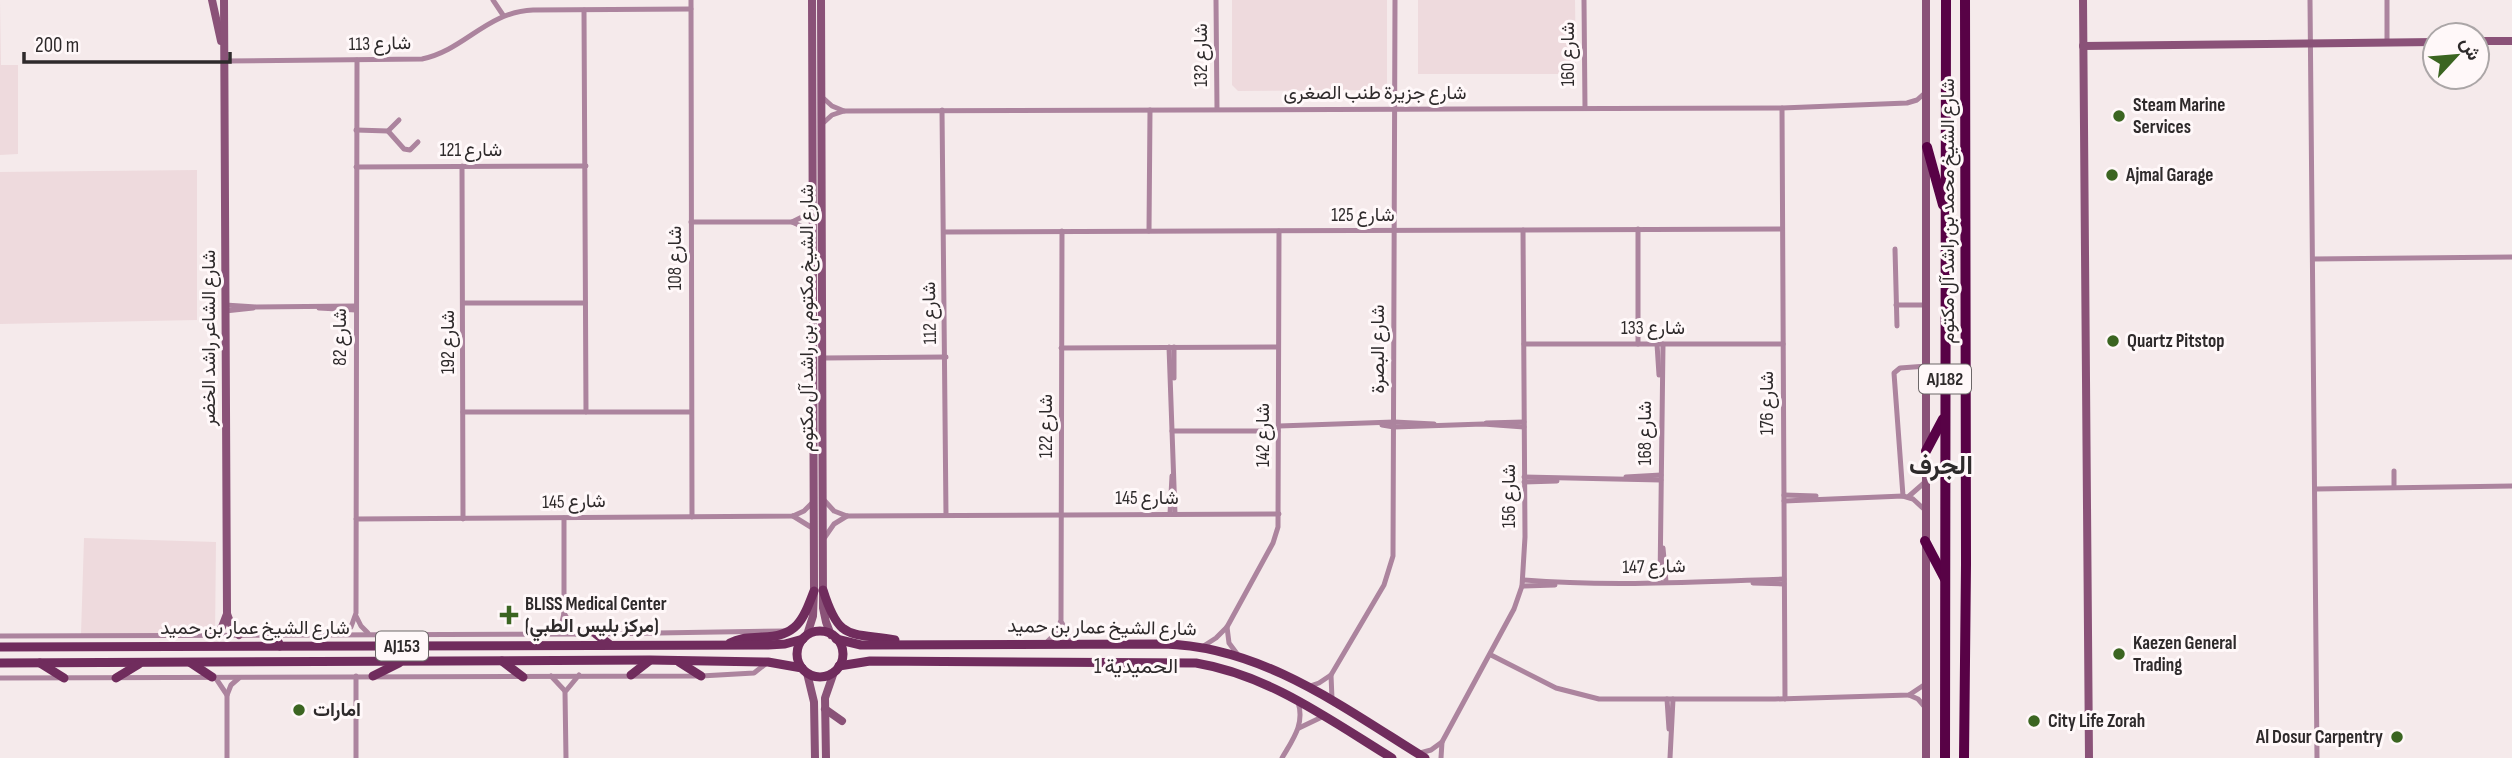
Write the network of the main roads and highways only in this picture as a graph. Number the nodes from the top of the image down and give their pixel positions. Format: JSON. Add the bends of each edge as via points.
{"nodes":[{"id":1,"x":1946,"y":0,"type":"edge"},
{"id":2,"x":1965,"y":0,"type":"edge"},
{"id":3,"x":1927,"y":147,"type":"road end"},
{"id":4,"x":1946,"y":212,"type":"junction"},
{"id":5,"x":1945,"y":416,"type":"junction"},
{"id":6,"x":1926,"y":452,"type":"road end"},
{"id":7,"x":1925,"y":541,"type":"road end"},
{"id":8,"x":1946,"y":580,"type":"junction"},
{"id":9,"x":515,"y":634,"type":"road end"},
{"id":10,"x":596,"y":634,"type":"road end"},
{"id":11,"x":275,"y":635,"type":"road end"},
{"id":12,"x":805,"y":637,"type":"junction"},
{"id":13,"x":834,"y":637,"type":"junction"},
{"id":14,"x":910,"y":643,"type":"junction"},
{"id":15,"x":609,"y":644,"type":"junction"},
{"id":16,"x":726,"y":645,"type":"junction"},
{"id":17,"x":281,"y":646,"type":"junction"},
{"id":18,"x":507,"y":646,"type":"junction"},
{"id":19,"x":0,"y":647,"type":"edge"},
{"id":20,"x":650,"y":660,"type":"junction"},
{"id":21,"x":402,"y":661,"type":"junction"},
{"id":22,"x":502,"y":661,"type":"junction"},
{"id":23,"x":678,"y":661,"type":"junction"},
{"id":24,"x":38,"y":662,"type":"junction"},
{"id":25,"x":0,"y":663,"type":"edge"},
{"id":26,"x":141,"y":663,"type":"junction"},
{"id":27,"x":189,"y":663,"type":"junction"},
{"id":28,"x":836,"y":669,"type":"junction"},
{"id":29,"x":804,"y":670,"type":"junction"},
{"id":30,"x":631,"y":675,"type":"road end"},
{"id":31,"x":701,"y":676,"type":"road end"},
{"id":32,"x":213,"y":677,"type":"road end"},
{"id":33,"x":373,"y":677,"type":"road end"},
{"id":34,"x":523,"y":677,"type":"road end"},
{"id":35,"x":64,"y":678,"type":"road end"},
{"id":36,"x":116,"y":678,"type":"road end"},
{"id":37,"x":1946,"y":732,"type":"junction"},
{"id":38,"x":1965,"y":754,"type":"edge"},
{"id":39,"x":1421,"y":755,"type":"edge"},
{"id":40,"x":1392,"y":758,"type":"edge"},
{"id":41,"x":1937,"y":758,"type":"edge"},
{"id":42,"x":1945,"y":758,"type":"edge"}],
"edges":[{"from":1,"to":4,"type":"highway","name":"شارع الشيخ محمد بن راشد آل مكتوم","number":"AJ182"},
{"from":2,"to":38,"type":"highway","name":"شارع الشيخ محمد بن راشد آل مكتوم","number":"AJ182"},
{"from":3,"to":4,"type":"highway"},
{"from":4,"to":5,"type":"highway","name":"شارع الشيخ محمد بن راشد آل مكتوم","number":"AJ182"},
{"from":5,"to":6,"type":"highway"},
{"from":5,"to":8,"type":"highway","name":"شارع الشيخ محمد بن راشد آل مكتوم","number":"AJ182"},
{"from":7,"to":8,"type":"highway"},
{"from":8,"to":37,"type":"highway","name":"شارع الشيخ محمد بن راشد آل مكتوم","number":"AJ182"},
{"from":9,"to":18,"type":"main road"},
{"from":10,"to":15,"type":"main road"},
{"from":11,"to":17,"type":"main road"},
{"from":12,"to":13,"type":"main road","via":[[819,631]]},
{"from":12,"to":16,"type":"main road","name":"شارع الشيخ عمار بن حميد","number":"AJ153","via":[[776,645]]},
{"from":12,"to":29,"type":"main road","via":[[797,653]]},
{"from":13,"to":14,"type":"main road","name":"شارع الشيخ عمار بن حميد","via":[[861,645]]},
{"from":13,"to":28,"type":"main road","via":[[842,652]]},
{"from":14,"to":16,"type":"main road","via":[[848,633],[819,590],[792,631],[741,638]]},
{"from":14,"to":39,"type":"main road","name":"شارع الشيخ عمار بن حميد","via":[[1202,647],[1281,673]]},
{"from":15,"to":16,"type":"main road","name":"شارع الشيخ عمار بن حميد","number":"AJ153"},
{"from":15,"to":18,"type":"main road","name":"شارع الشيخ عمار بن حميد","number":"AJ153"},
{"from":17,"to":18,"type":"main road","name":"شارع الشيخ عمار بن حميد","number":"AJ153"},
{"from":17,"to":19,"type":"main road","name":"شارع الشيخ عمار بن حميد","number":"AJ153"},
{"from":20,"to":22,"type":"main road","name":"شارع الشيخ عمار بن حميد","number":"AJ153"},
{"from":20,"to":23,"type":"main road","name":"شارع الشيخ عمار بن حميد","number":"AJ153"},
{"from":20,"to":30,"type":"main road"},
{"from":21,"to":22,"type":"main road","name":"شارع الشيخ عمار بن حميد","number":"AJ153"},
{"from":21,"to":27,"type":"main road","name":"شارع الشيخ عمار بن حميد","number":"AJ153"},
{"from":21,"to":33,"type":"main road"},
{"from":22,"to":34,"type":"main road"},
{"from":23,"to":29,"type":"main road","name":"شارع الشيخ عمار بن حميد","number":"AJ153","via":[[768,662]]},
{"from":23,"to":31,"type":"main road"},
{"from":24,"to":25,"type":"main road","name":"شارع الشيخ عمار بن حميد","number":"AJ153"},
{"from":24,"to":26,"type":"main road","name":"شارع الشيخ عمار بن حميد","number":"AJ153"},
{"from":24,"to":35,"type":"main road"},
{"from":26,"to":27,"type":"main road","name":"شارع الشيخ عمار بن حميد","number":"AJ153"},
{"from":26,"to":36,"type":"main road"},
{"from":27,"to":32,"type":"main road"},
{"from":28,"to":29,"type":"main road","via":[[821,677]]},
{"from":28,"to":40,"type":"main road","name":"شارع الشيخ عمار بن حميد","via":[[870,661],[1181,661],[1211,665],[1241,673],[1298,702]]},
{"from":37,"to":41,"type":"highway"},
{"from":37,"to":42,"type":"highway","name":"شارع الشيخ محمد بن راشد آل مكتوم","number":"AJ182"}]}
